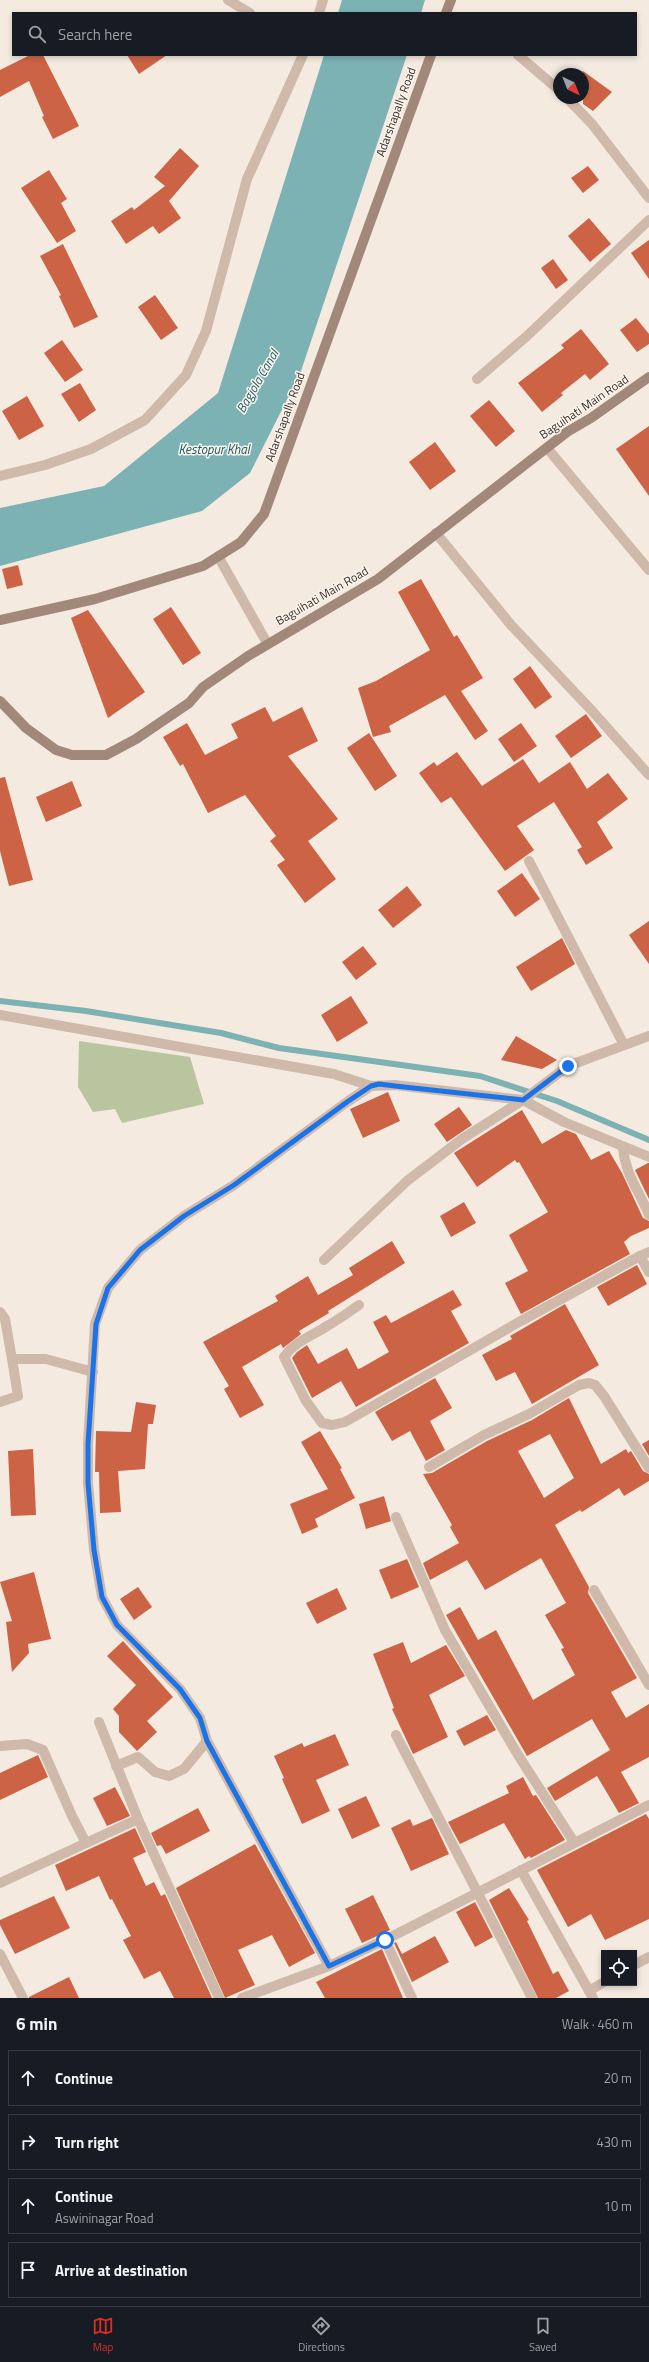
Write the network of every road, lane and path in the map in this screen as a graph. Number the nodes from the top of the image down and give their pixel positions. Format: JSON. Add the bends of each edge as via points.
{"nodes":[{"id":1,"x":228,"y":0,"type":"edge"},
{"id":2,"x":323,"y":0,"type":"edge"},
{"id":3,"x":248,"y":12,"type":"edge"},
{"id":4,"x":319,"y":12,"type":"edge"},
{"id":5,"x":303,"y":56,"type":"edge"},
{"id":6,"x":431,"y":56,"type":"edge"},
{"id":7,"x":519,"y":56,"type":"edge"},
{"id":8,"x":553,"y":85,"type":"edge"},
{"id":9,"x":573,"y":104,"type":"edge"},
{"id":10,"x":649,"y":198,"type":"edge"},
{"id":11,"x":649,"y":220,"type":"edge"},
{"id":12,"x":649,"y":378,"type":"edge"},
{"id":13,"x":477,"y":379,"type":"dead end"},
{"id":14,"x":547,"y":448,"type":"junction"},
{"id":15,"x":0,"y":476,"type":"edge"},
{"id":16,"x":436,"y":533,"type":"junction"},
{"id":17,"x":218,"y":556,"type":"junction"},
{"id":18,"x":649,"y":570,"type":"edge"},
{"id":19,"x":0,"y":620,"type":"edge"},
{"id":20,"x":267,"y":644,"type":"junction"},
{"id":21,"x":2,"y":706,"type":"edge"},
{"id":22,"x":649,"y":775,"type":"edge"},
{"id":23,"x":529,"y":861,"type":"dead end"},
{"id":24,"x":0,"y":1015,"type":"edge"},
{"id":25,"x":649,"y":1036,"type":"edge"},
{"id":26,"x":624,"y":1045,"type":"junction"},
{"id":27,"x":371,"y":1086,"type":"junction"},
{"id":28,"x":526,"y":1098,"type":"junction"},
{"id":29,"x":623,"y":1148,"type":"junction"},
{"id":30,"x":649,"y":1157,"type":"edge"},
{"id":31,"x":649,"y":1215,"type":"edge"},
{"id":32,"x":645,"y":1254,"type":"edge"},
{"id":33,"x":324,"y":1260,"type":"dead end"},
{"id":34,"x":649,"y":1272,"type":"edge"},
{"id":35,"x":359,"y":1305,"type":"dead end"},
{"id":36,"x":0,"y":1312,"type":"edge"},
{"id":37,"x":12,"y":1359,"type":"junction"},
{"id":38,"x":93,"y":1372,"type":"junction"},
{"id":39,"x":0,"y":1402,"type":"edge"},
{"id":40,"x":429,"y":1467,"type":"dead end"},
{"id":41,"x":649,"y":1468,"type":"edge"},
{"id":42,"x":396,"y":1517,"type":"dead end"},
{"id":43,"x":594,"y":1590,"type":"dead end"},
{"id":44,"x":649,"y":1685,"type":"edge"},
{"id":45,"x":99,"y":1722,"type":"dead end"},
{"id":46,"x":396,"y":1735,"type":"dead end"},
{"id":47,"x":207,"y":1741,"type":"junction"},
{"id":48,"x":0,"y":1746,"type":"edge"},
{"id":49,"x":116,"y":1766,"type":"junction"},
{"id":50,"x":649,"y":1805,"type":"edge"},
{"id":51,"x":138,"y":1819,"type":"junction"},
{"id":52,"x":574,"y":1842,"type":"junction"},
{"id":53,"x":86,"y":1843,"type":"junction"},
{"id":54,"x":521,"y":1870,"type":"junction"},
{"id":55,"x":0,"y":1883,"type":"edge"},
{"id":56,"x":478,"y":1894,"type":"junction"},
{"id":57,"x":385,"y":1940,"type":"junction"},
{"id":58,"x":0,"y":1954,"type":"edge"},
{"id":59,"x":649,"y":1957,"type":"edge"},
{"id":60,"x":637,"y":1963,"type":"edge"},
{"id":61,"x":329,"y":1966,"type":"junction"},
{"id":62,"x":601,"y":1985,"type":"edge"},
{"id":63,"x":591,"y":1994,"type":"edge"},
{"id":64,"x":23,"y":1998,"type":"edge"},
{"id":65,"x":219,"y":1998,"type":"edge"},
{"id":66,"x":242,"y":1998,"type":"edge"},
{"id":67,"x":412,"y":1998,"type":"edge"},
{"id":68,"x":532,"y":1998,"type":"edge"}],
"edges":[{"from":1,"to":3,"type":"street"},
{"from":2,"to":4,"type":"street"},
{"from":5,"to":15,"type":"street","via":[[247,180],[206,331],[186,375],[145,420],[91,449],[45,465]]},
{"from":6,"to":17,"type":"street","name":"Adarshapally Road","via":[[264,514],[241,542]]},
{"from":7,"to":8,"type":"street"},
{"from":9,"to":10,"type":"street","via":[[592,124]]},
{"from":11,"to":13,"type":"street"},
{"from":12,"to":14,"type":"street","name":"Baguihati Main Road"},
{"from":14,"to":16,"type":"street","name":"Baguihati Main Road"},
{"from":14,"to":18,"type":"street"},
{"from":16,"to":20,"type":"street","name":"Baguihati Main Road","via":[[378,579]]},
{"from":16,"to":22,"type":"street","via":[[511,625]]},
{"from":17,"to":19,"type":"street","name":"Adarshapally Road","via":[[203,566],[95,599]]},
{"from":17,"to":20,"type":"street"},
{"from":20,"to":21,"type":"street","name":"Baguihati Main Road","via":[[203,687],[189,703],[106,755],[72,755],[56,750]]},
{"from":23,"to":26,"type":"street"},
{"from":24,"to":27,"type":"street","via":[[334,1074]]},
{"from":25,"to":26,"type":"street"},
{"from":26,"to":28,"type":"street","via":[[568,1066]]},
{"from":27,"to":28,"type":"street","via":[[379,1084]]},
{"from":27,"to":38,"type":"street","via":[[234,1185],[184,1216],[140,1250],[108,1288],[96,1324]]},
{"from":28,"to":29,"type":"street","via":[[564,1122]]},
{"from":28,"to":33,"type":"street","via":[[462,1139],[423,1168]]},
{"from":29,"to":30,"type":"street"},
{"from":29,"to":31,"type":"street","via":[[628,1174]]},
{"from":32,"to":34,"type":"street"},
{"from":32,"to":35,"type":"street","via":[[519,1322],[345,1422],[332,1425],[322,1423],[306,1402],[284,1357],[288,1350],[305,1338]]},
{"from":36,"to":37,"type":"street","via":[[5,1319]]},
{"from":37,"to":38,"type":"street","via":[[46,1359]]},
{"from":37,"to":39,"type":"street","via":[[18,1396]]},
{"from":38,"to":47,"type":"street","via":[[88,1483],[94,1550],[102,1597],[117,1625],[180,1689],[200,1718]]},
{"from":40,"to":41,"type":"street","via":[[579,1385],[589,1383],[595,1385],[604,1396]]},
{"from":42,"to":52,"type":"street","via":[[448,1636],[518,1755]]},
{"from":43,"to":44,"type":"street"},
{"from":45,"to":49,"type":"street"},
{"from":46,"to":56,"type":"street"},
{"from":47,"to":49,"type":"street","via":[[184,1769],[169,1776],[155,1772],[138,1757]]},
{"from":47,"to":61,"type":"street"},
{"from":48,"to":53,"type":"street","via":[[28,1744],[43,1750]]},
{"from":49,"to":51,"type":"street"},
{"from":50,"to":52,"type":"street"},
{"from":51,"to":53,"type":"street"},
{"from":51,"to":65,"type":"street"},
{"from":52,"to":54,"type":"street"},
{"from":53,"to":55,"type":"street"},
{"from":54,"to":56,"type":"street"},
{"from":54,"to":63,"type":"street"},
{"from":56,"to":57,"type":"street"},
{"from":56,"to":68,"type":"street"},
{"from":57,"to":61,"type":"street"},
{"from":57,"to":67,"type":"street"},
{"from":58,"to":64,"type":"street"},
{"from":59,"to":60,"type":"street"},
{"from":61,"to":66,"type":"street"},
{"from":62,"to":63,"type":"street"}]}
